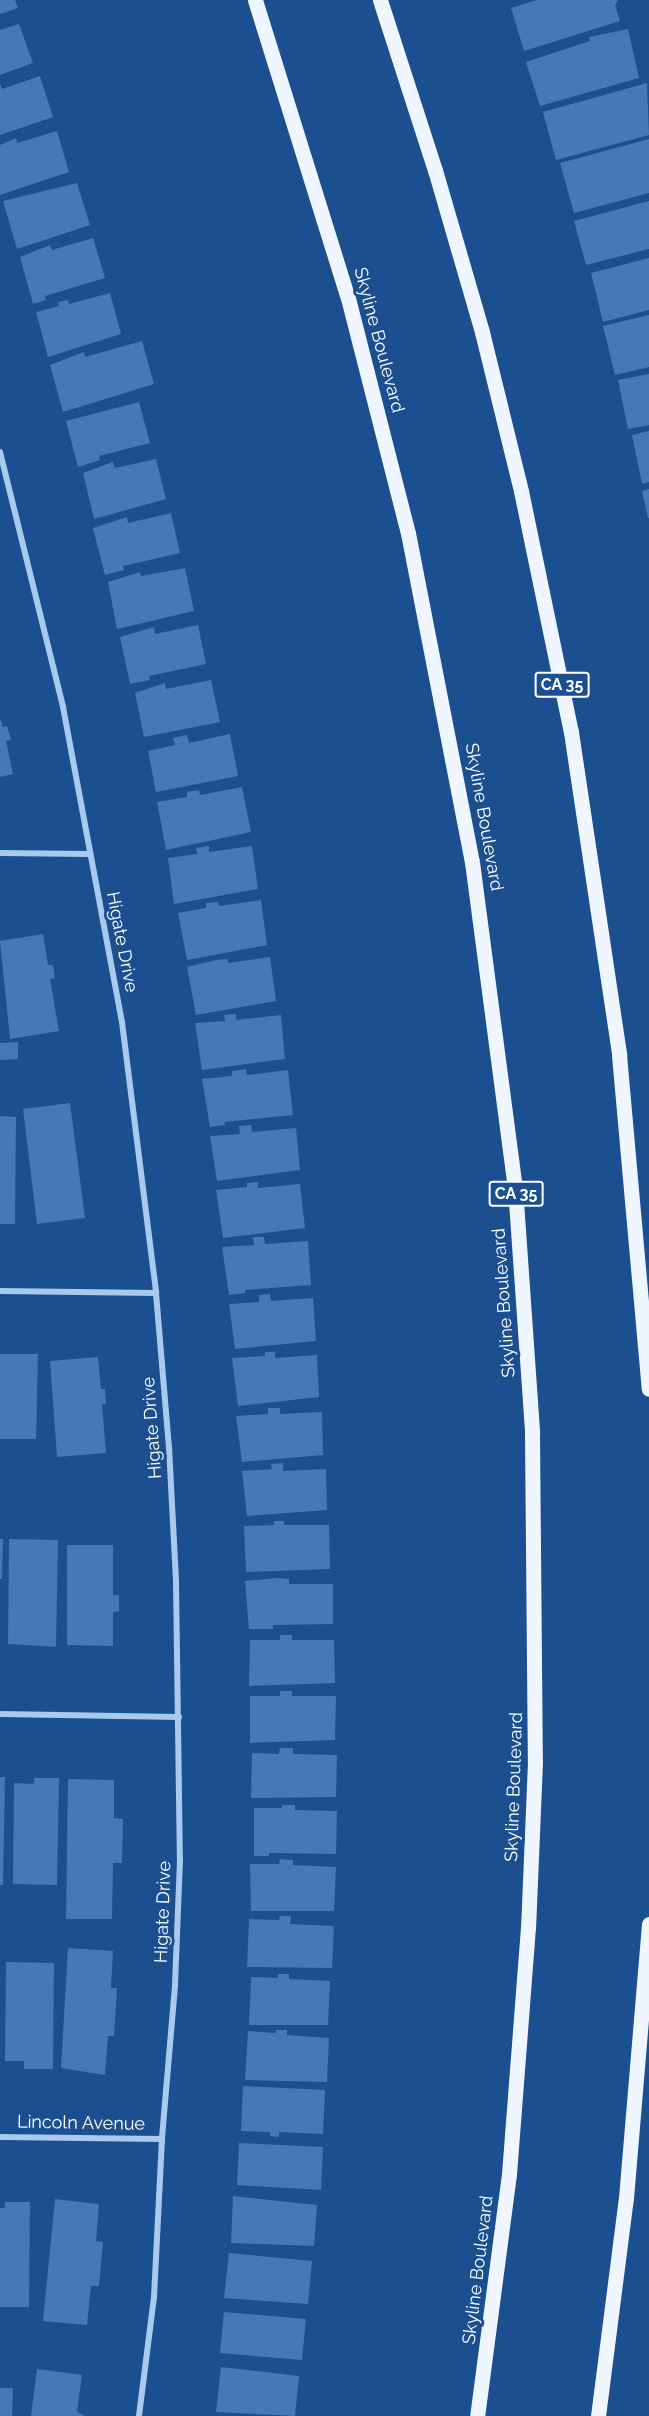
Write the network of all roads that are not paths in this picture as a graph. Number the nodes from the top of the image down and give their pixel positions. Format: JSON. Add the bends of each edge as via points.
{"nodes":[{"id":1,"x":255,"y":0,"type":"edge"},
{"id":2,"x":380,"y":0,"type":"edge"},
{"id":3,"x":0,"y":452,"type":"edge"},
{"id":4,"x":0,"y":853,"type":"edge"},
{"id":5,"x":89,"y":854,"type":"junction"},
{"id":6,"x":0,"y":1291,"type":"edge"},
{"id":7,"x":156,"y":1293,"type":"junction"},
{"id":8,"x":649,"y":1389,"type":"edge"},
{"id":9,"x":0,"y":1714,"type":"edge"},
{"id":10,"x":179,"y":1717,"type":"junction"},
{"id":11,"x":649,"y":1924,"type":"edge"},
{"id":12,"x":0,"y":2137,"type":"edge"},
{"id":13,"x":162,"y":2139,"type":"junction"},
{"id":14,"x":139,"y":2416,"type":"edge"},
{"id":15,"x":477,"y":2416,"type":"edge"},
{"id":16,"x":598,"y":2416,"type":"edge"}],
"edges":[{"from":1,"to":15,"type":"main road","name":"Skyline Boulevard","number":"CA 35","via":[[348,298],[408,533],[442,690],[476,883],[515,1187],[532,1433],[535,1762],[528,1927],[510,2163]]},
{"from":2,"to":8,"type":"main road","number":"CA 35","via":[[482,332],[523,502],[571,732],[617,1043]]},
{"from":3,"to":5,"type":"street","name":"Higate Drive","via":[[63,706]]},
{"from":4,"to":5,"type":"street"},
{"from":5,"to":7,"type":"street","name":"Higate Drive","via":[[122,1022]]},
{"from":6,"to":7,"type":"street"},
{"from":7,"to":10,"type":"street","name":"Higate Drive","via":[[169,1447]]},
{"from":9,"to":10,"type":"street"},
{"from":10,"to":13,"type":"street","name":"Higate Drive","via":[[176,1986]]},
{"from":11,"to":16,"type":"main road","via":[[626,2198]]},
{"from":12,"to":13,"type":"street","name":"Lincoln Avenue"},
{"from":13,"to":14,"type":"street","name":"Higate Drive","via":[[154,2297]]}]}
